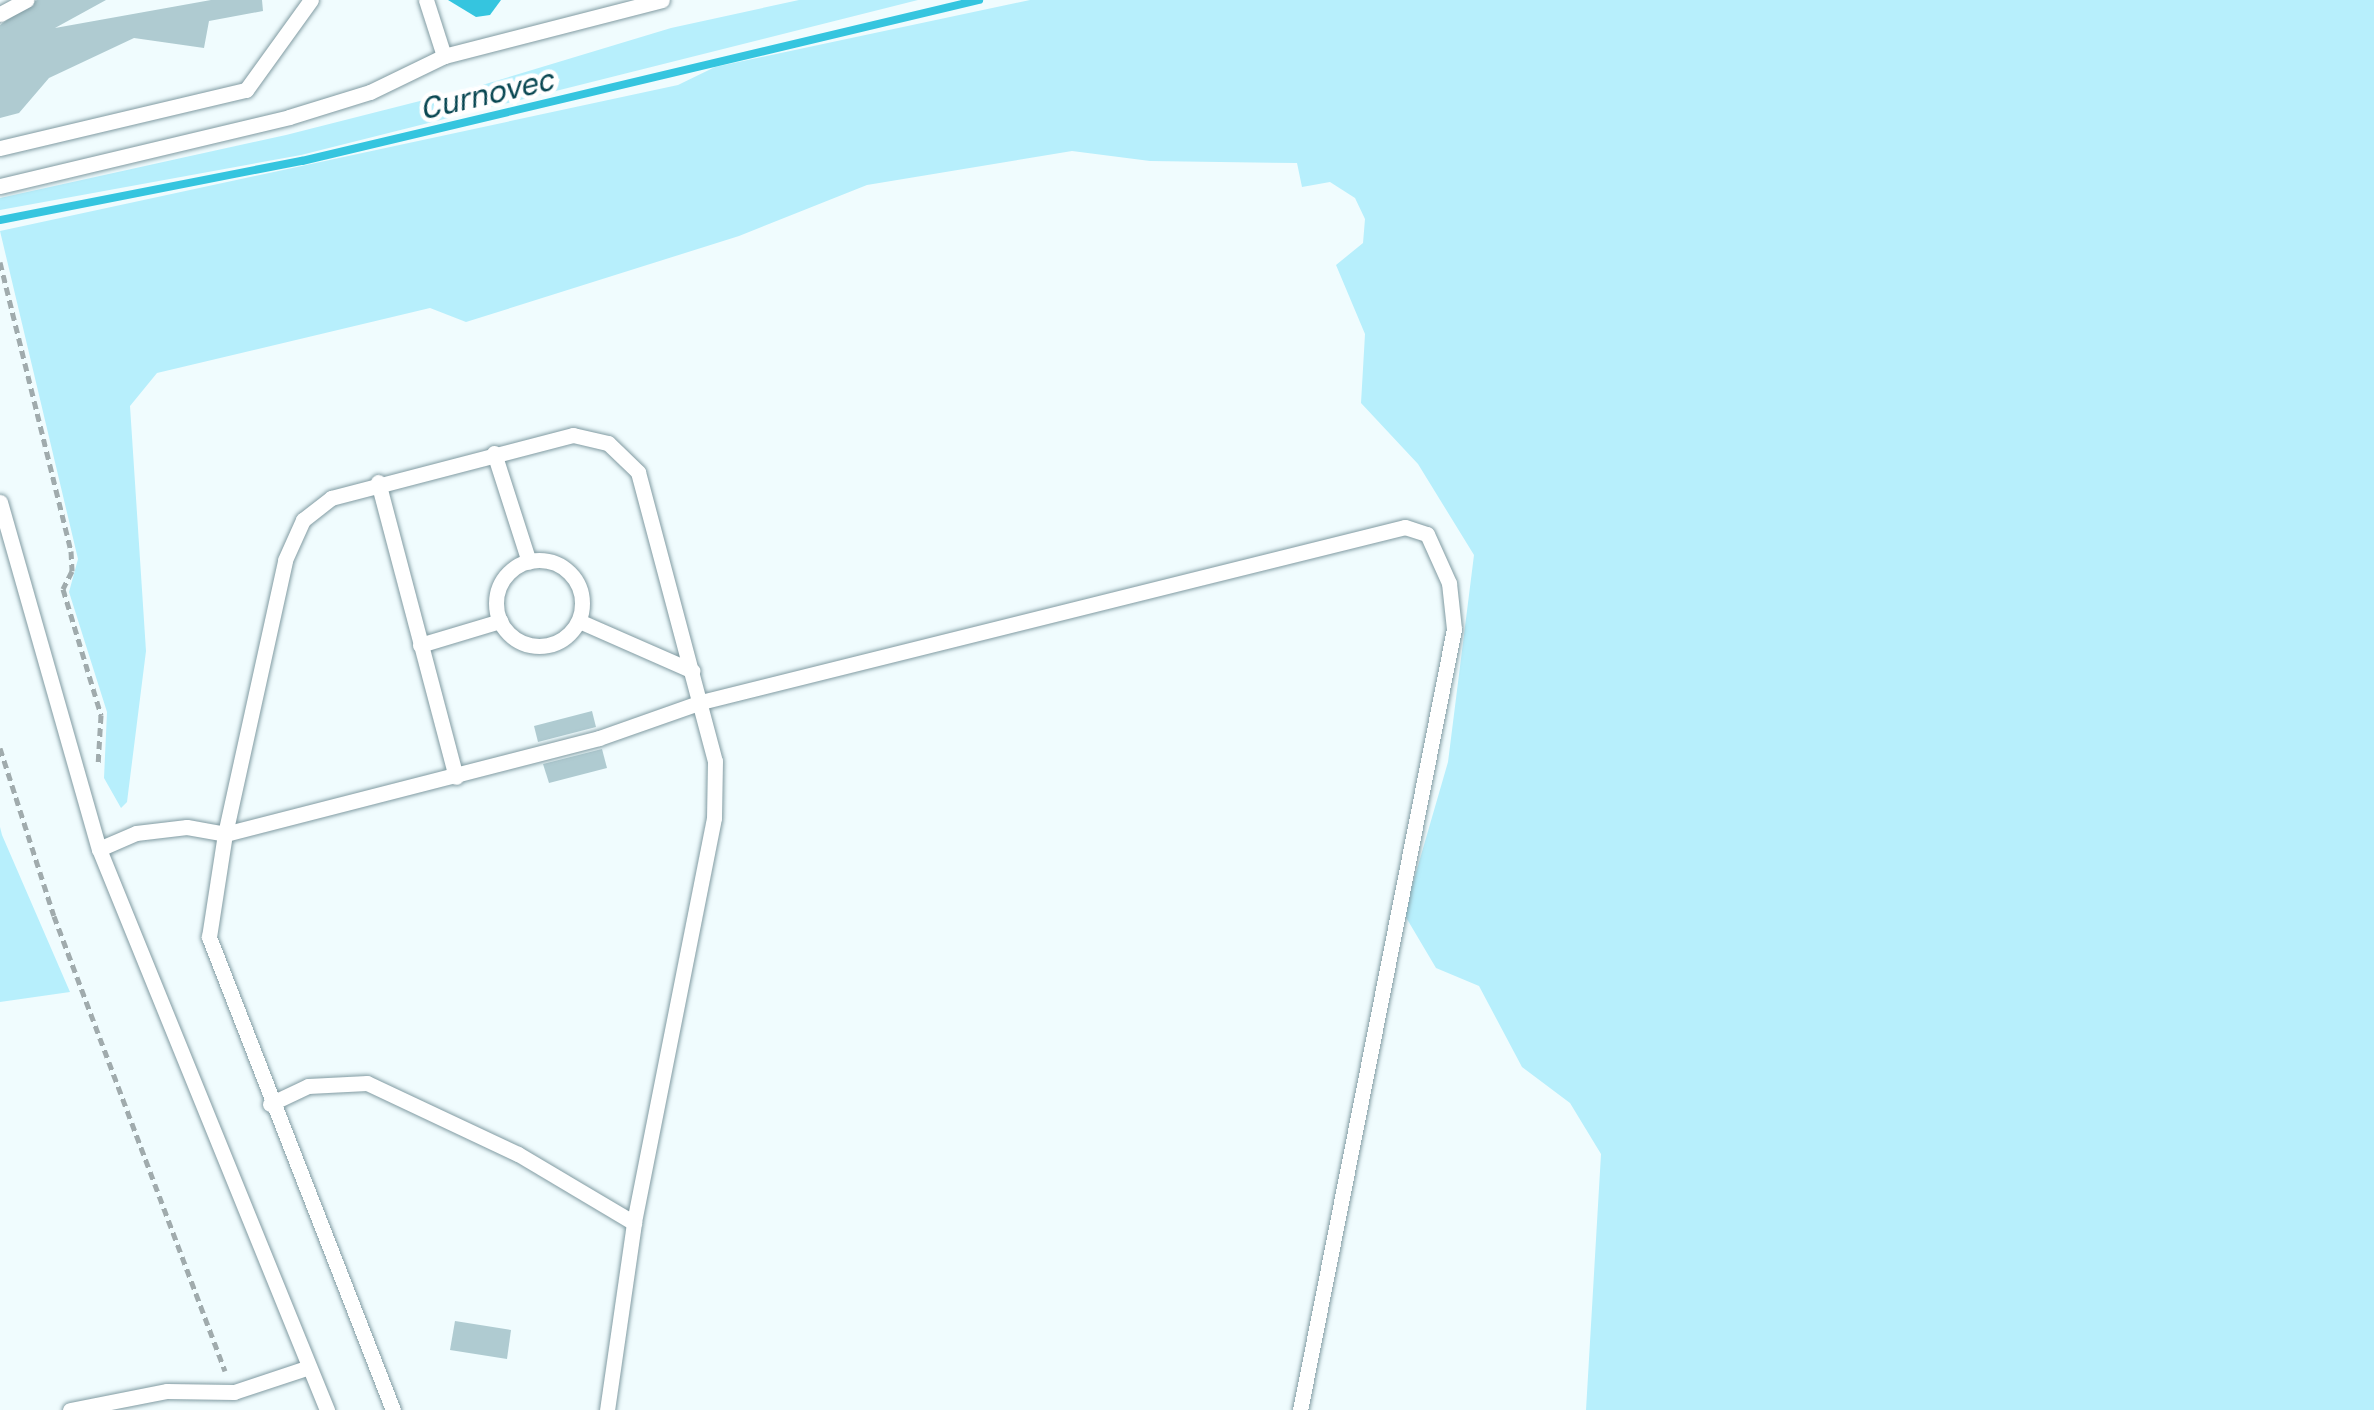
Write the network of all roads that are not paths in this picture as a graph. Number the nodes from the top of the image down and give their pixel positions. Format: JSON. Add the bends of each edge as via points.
{"nodes":[{"id":1,"x":26,"y":0,"type":"edge"},
{"id":2,"x":310,"y":0,"type":"edge"},
{"id":3,"x":426,"y":0,"type":"edge"},
{"id":4,"x":662,"y":0,"type":"edge"},
{"id":5,"x":0,"y":14,"type":"edge"},
{"id":6,"x":444,"y":56,"type":"junction"},
{"id":7,"x":0,"y":148,"type":"edge"},
{"id":8,"x":0,"y":186,"type":"edge"},
{"id":9,"x":494,"y":453,"type":"junction"},
{"id":10,"x":378,"y":482,"type":"junction"},
{"id":11,"x":0,"y":502,"type":"edge"},
{"id":12,"x":529,"y":562,"type":"junction"},
{"id":13,"x":578,"y":621,"type":"junction"},
{"id":14,"x":500,"y":622,"type":"junction"},
{"id":15,"x":420,"y":644,"type":"junction"},
{"id":16,"x":693,"y":671,"type":"junction"},
{"id":17,"x":701,"y":702,"type":"junction"},
{"id":18,"x":456,"y":778,"type":"junction"},
{"id":19,"x":226,"y":834,"type":"junction"},
{"id":20,"x":99,"y":850,"type":"junction"},
{"id":21,"x":270,"y":1104,"type":"junction"},
{"id":22,"x":634,"y":1223,"type":"junction"},
{"id":23,"x":309,"y":1367,"type":"junction"},
{"id":24,"x":70,"y":1410,"type":"edge"},
{"id":25,"x":327,"y":1410,"type":"edge"},
{"id":26,"x":394,"y":1410,"type":"edge"},
{"id":27,"x":607,"y":1410,"type":"edge"},
{"id":28,"x":1300,"y":1410,"type":"edge"}],
"edges":[{"from":1,"to":5,"type":"lane"},
{"from":2,"to":7,"type":"lane","via":[[246,90]]},
{"from":3,"to":6,"type":"lane"},
{"from":4,"to":6,"type":"lane"},
{"from":6,"to":8,"type":"lane","via":[[370,92],[289,118]]},
{"from":9,"to":10,"type":"lane"},
{"from":9,"to":12,"type":"lane"},
{"from":9,"to":16,"type":"lane","via":[[573,436],[608,443],[638,472]]},
{"from":10,"to":15,"type":"lane"},
{"from":10,"to":19,"type":"lane","via":[[331,498],[304,520],[285,560]]},
{"from":11,"to":20,"type":"lane"},
{"from":12,"to":13,"type":"lane","via":[[568,571],[582,594]]},
{"from":12,"to":14,"type":"lane","via":[[500,585]]},
{"from":13,"to":14,"type":"lane","via":[[546,646],[519,642]]},
{"from":13,"to":16,"type":"lane"},
{"from":14,"to":15,"type":"lane"},
{"from":15,"to":18,"type":"lane"},
{"from":16,"to":17,"type":"lane"},
{"from":17,"to":18,"type":"lane"},
{"from":17,"to":22,"type":"lane","via":[[715,761],[714,818]]},
{"from":17,"to":28,"type":"lane","via":[[1405,527],[1427,534],[1448,583],[1454,629]]},
{"from":18,"to":19,"type":"lane"},
{"from":19,"to":20,"type":"lane","via":[[187,828],[136,834]]},
{"from":19,"to":21,"type":"lane","via":[[209,938]]},
{"from":20,"to":23,"type":"lane"},
{"from":21,"to":22,"type":"lane","via":[[308,1086],[367,1084],[518,1154]]},
{"from":21,"to":26,"type":"lane"},
{"from":22,"to":27,"type":"lane"},
{"from":23,"to":24,"type":"lane","via":[[234,1392],[167,1391]]},
{"from":23,"to":25,"type":"lane"}]}
